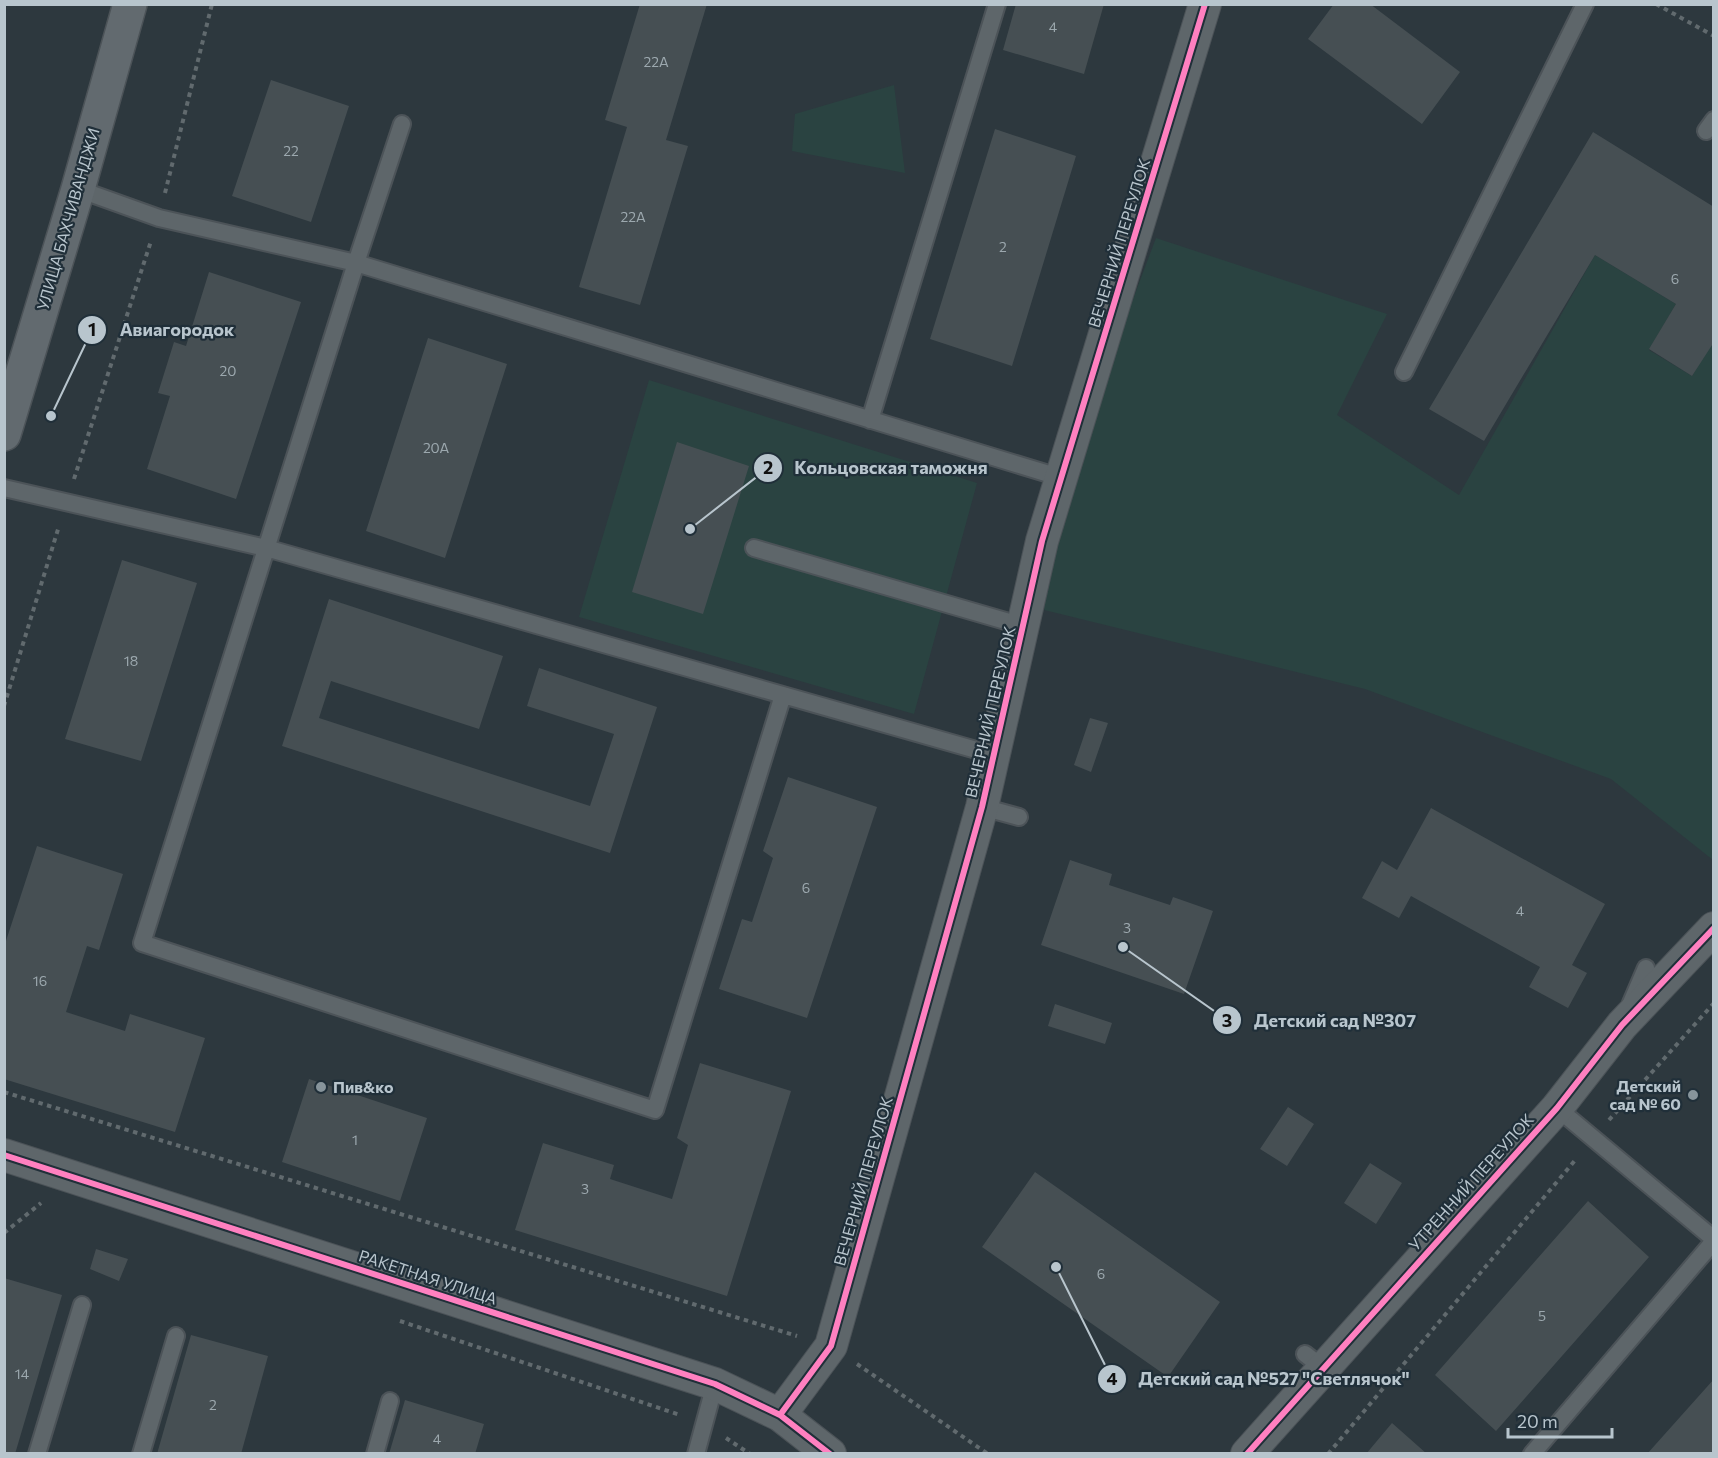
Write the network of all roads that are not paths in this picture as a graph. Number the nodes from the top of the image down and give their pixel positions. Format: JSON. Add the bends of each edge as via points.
{"nodes":[{"id":1,"x":130,"y":4,"type":"edge"},
{"id":2,"x":997,"y":4,"type":"edge"},
{"id":3,"x":1205,"y":4,"type":"edge"},
{"id":4,"x":1585,"y":4,"type":"edge"},
{"id":5,"x":402,"y":124,"type":"dead end"},
{"id":6,"x":78,"y":189,"type":"junction"},
{"id":7,"x":356,"y":263,"type":"junction"},
{"id":8,"x":1404,"y":372,"type":"dead end"},
{"id":9,"x":870,"y":420,"type":"junction"},
{"id":10,"x":4,"y":434,"type":"edge"},
{"id":11,"x":1062,"y":478,"type":"junction"},
{"id":12,"x":4,"y":488,"type":"edge"},
{"id":13,"x":266,"y":548,"type":"junction"},
{"id":14,"x":754,"y":548,"type":"dead end"},
{"id":15,"x":1023,"y":626,"type":"junction"},
{"id":16,"x":783,"y":695,"type":"junction"},
{"id":17,"x":994,"y":755,"type":"junction"},
{"id":18,"x":982,"y":807,"type":"junction"},
{"id":19,"x":1018,"y":817,"type":"dead end"},
{"id":20,"x":1713,"y":928,"type":"edge"},
{"id":21,"x":1646,"y":968,"type":"dead end"},
{"id":22,"x":1622,"y":1025,"type":"junction"},
{"id":23,"x":1557,"y":1108,"type":"junction"},
{"id":24,"x":4,"y":1155,"type":"edge"},
{"id":25,"x":1713,"y":1240,"type":"edge"},
{"id":26,"x":82,"y":1305,"type":"dead end"},
{"id":27,"x":176,"y":1336,"type":"dead end"},
{"id":28,"x":715,"y":1384,"type":"junction"},
{"id":29,"x":390,"y":1401,"type":"dead end"},
{"id":30,"x":780,"y":1415,"type":"junction"},
{"id":31,"x":37,"y":1454,"type":"edge"},
{"id":32,"x":141,"y":1454,"type":"edge"},
{"id":33,"x":375,"y":1454,"type":"edge"},
{"id":34,"x":696,"y":1454,"type":"edge"},
{"id":35,"x":830,"y":1454,"type":"edge"},
{"id":36,"x":1247,"y":1454,"type":"edge"},
{"id":37,"x":1532,"y":1454,"type":"edge"}],
"edges":[{"from":1,"to":6,"type":"main road","name":"УЛИЦА БАХЧИВАНДЖИ"},
{"from":2,"to":9,"type":"lane"},
{"from":3,"to":11,"type":"street","name":"ВЕЧЕРНИЙ ПЕРЕУЛОК"},
{"from":4,"to":8,"type":"lane"},
{"from":5,"to":7,"type":"lane"},
{"from":6,"to":7,"type":"lane","via":[[159,218]]},
{"from":6,"to":10,"type":"main road","name":"УЛИЦА БАХЧИВАНДЖИ"},
{"from":7,"to":9,"type":"lane"},
{"from":7,"to":13,"type":"lane"},
{"from":9,"to":11,"type":"lane"},
{"from":11,"to":15,"type":"street","name":"ВЕЧЕРНИЙ ПЕРЕУЛОК","via":[[1042,541]]},
{"from":12,"to":13,"type":"lane"},
{"from":13,"to":16,"type":"lane"},
{"from":13,"to":16,"type":"lane","via":[[142,943],[655,1110]]},
{"from":14,"to":15,"type":"lane"},
{"from":15,"to":17,"type":"street","name":"ВЕЧЕРНИЙ ПЕРЕУЛОК"},
{"from":16,"to":17,"type":"lane"},
{"from":17,"to":18,"type":"street","name":"ВЕЧЕРНИЙ ПЕРЕУЛОК"},
{"from":18,"to":19,"type":"lane"},
{"from":18,"to":30,"type":"street","name":"ВЕЧЕРНИЙ ПЕРЕУЛОК","via":[[831,1346]]},
{"from":20,"to":22,"type":"street","name":"УТРЕННИЙ ПЕРЕУЛОК"},
{"from":21,"to":22,"type":"lane"},
{"from":22,"to":23,"type":"street","name":"УТРЕННИЙ ПЕРЕУЛОК"},
{"from":23,"to":25,"type":"lane"},
{"from":23,"to":36,"type":"street","name":"УТРЕННИЙ ПЕРЕУЛОК","via":[[1314,1361]]},
{"from":24,"to":28,"type":"street","name":"РАКЕТНАЯ УЛИЦА"},
{"from":25,"to":37,"type":"lane"},
{"from":26,"to":31,"type":"lane"},
{"from":27,"to":32,"type":"lane"},
{"from":28,"to":30,"type":"street","name":"РАКЕТНАЯ УЛИЦА"},
{"from":28,"to":34,"type":"lane"},
{"from":29,"to":33,"type":"lane"},
{"from":30,"to":35,"type":"street","name":"РАКЕТНАЯ УЛИЦА"}]}
